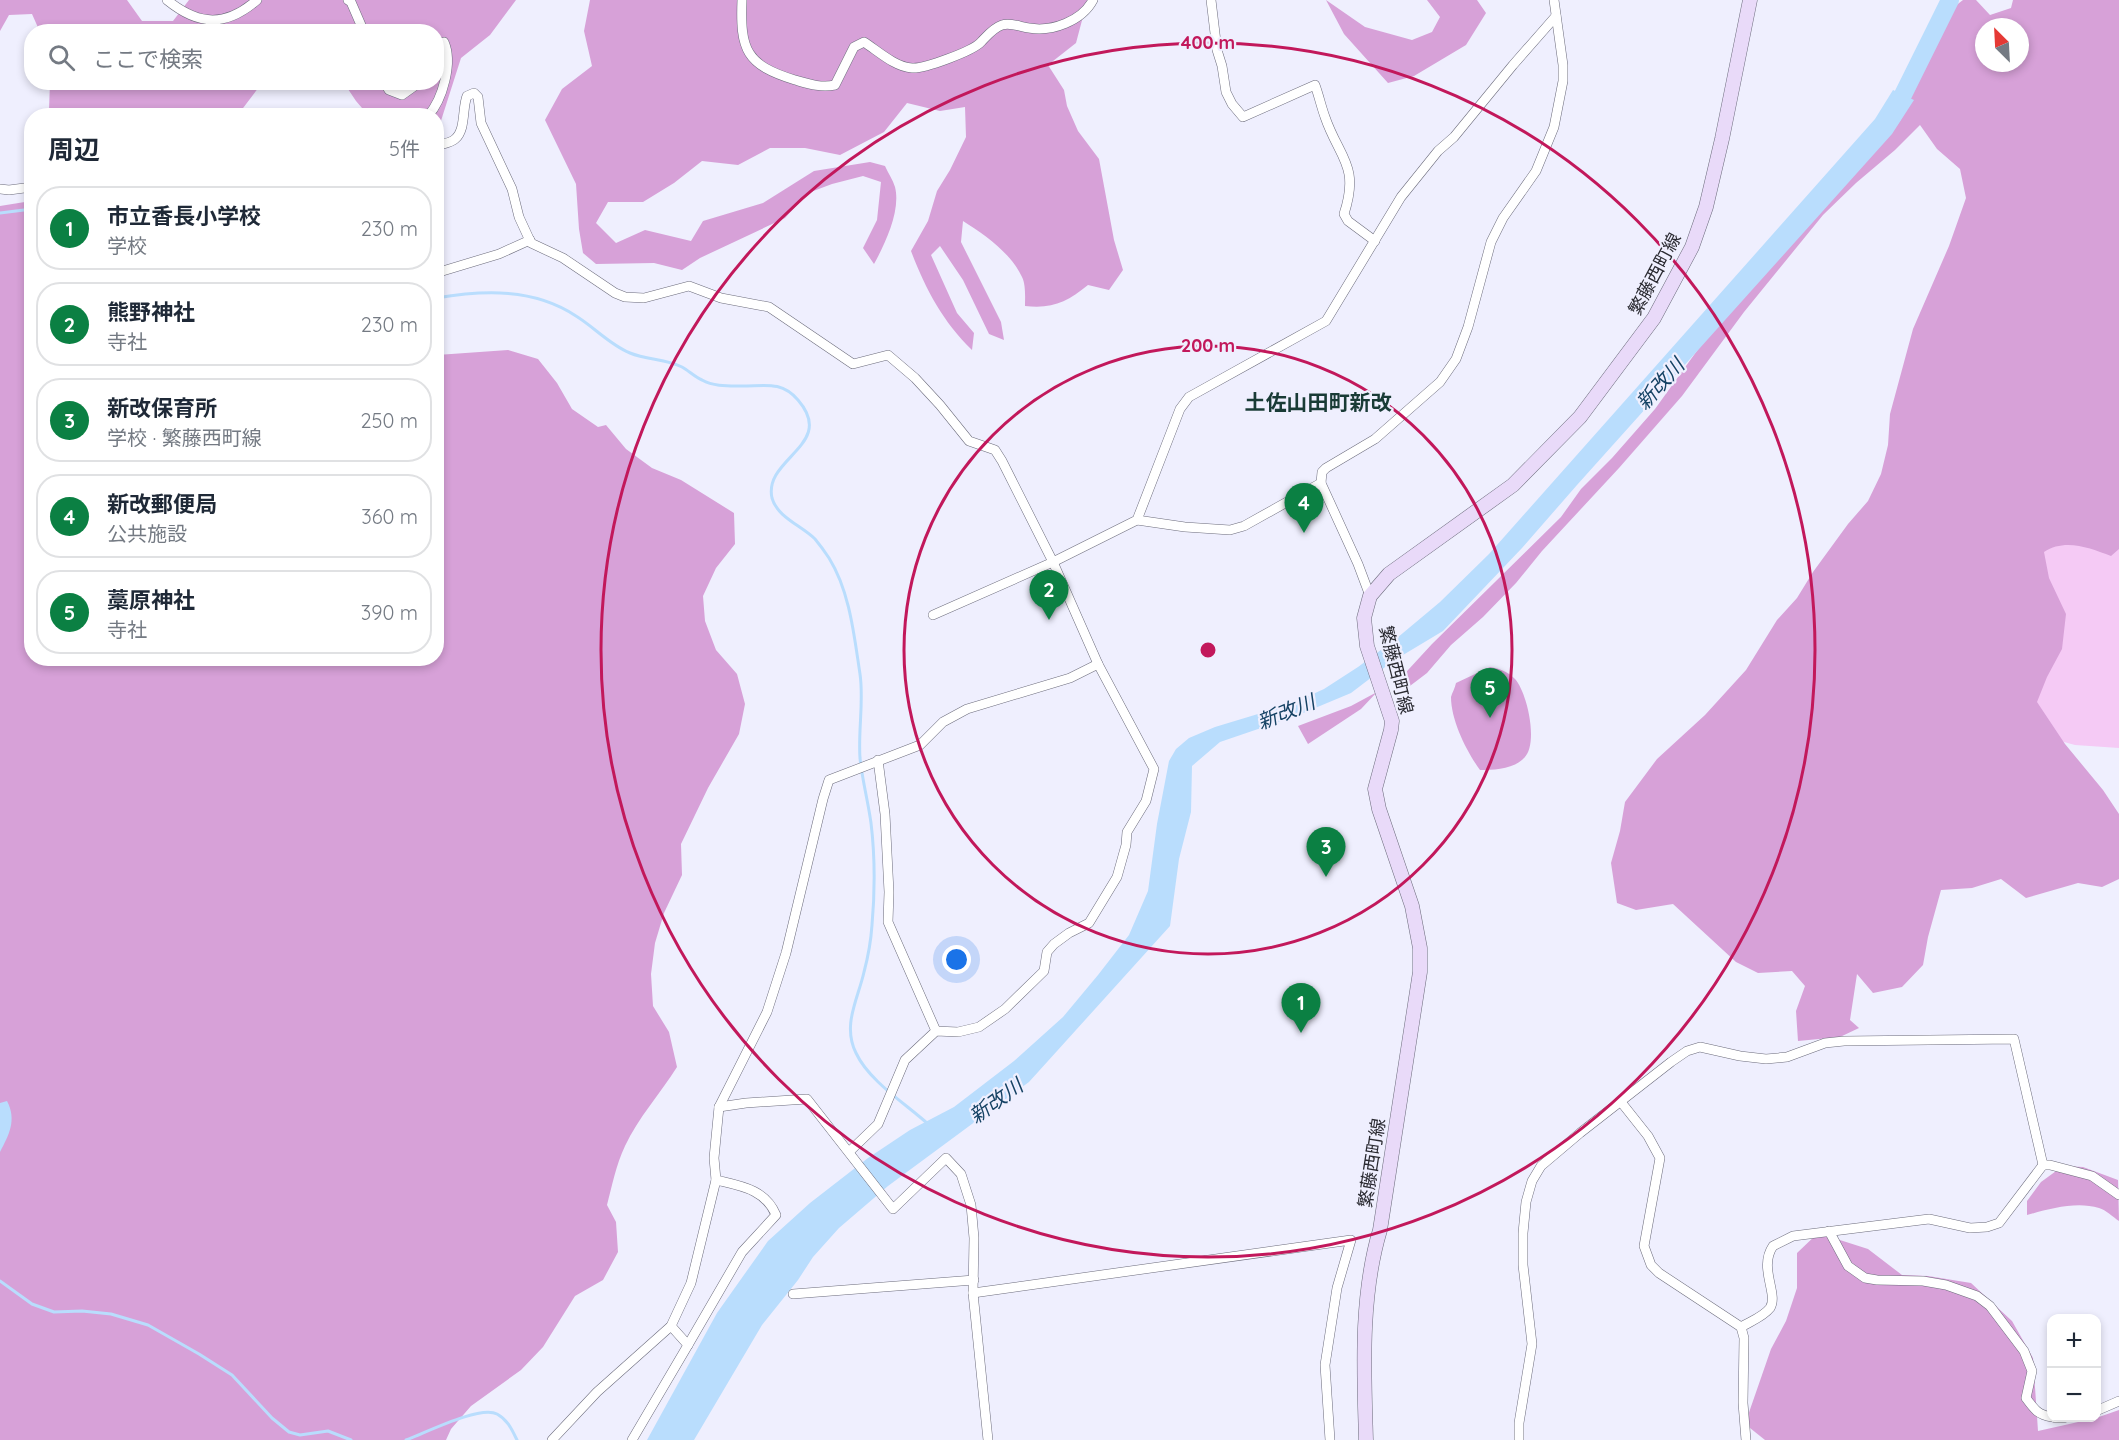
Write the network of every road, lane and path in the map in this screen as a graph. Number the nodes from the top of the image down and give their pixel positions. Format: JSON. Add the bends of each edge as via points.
{"nodes":[{"id":1,"x":167,"y":0,"type":"edge"},
{"id":2,"x":257,"y":0,"type":"edge"},
{"id":3,"x":348,"y":0,"type":"edge"},
{"id":4,"x":742,"y":0,"type":"edge"},
{"id":5,"x":1093,"y":0,"type":"edge"},
{"id":6,"x":1211,"y":0,"type":"edge"},
{"id":7,"x":1554,"y":0,"type":"edge"},
{"id":8,"x":1750,"y":0,"type":"edge"},
{"id":9,"x":1556,"y":16,"type":"junction"},
{"id":10,"x":361,"y":24,"type":"edge"},
{"id":11,"x":444,"y":42,"type":"edge"},
{"id":12,"x":444,"y":80,"type":"edge"},
{"id":13,"x":389,"y":90,"type":"edge"},
{"id":14,"x":409,"y":90,"type":"edge"},
{"id":15,"x":441,"y":90,"type":"edge"},
{"id":16,"x":432,"y":108,"type":"edge"},
{"id":17,"x":444,"y":143,"type":"edge"},
{"id":18,"x":24,"y":188,"type":"edge"},
{"id":19,"x":0,"y":189,"type":"edge"},
{"id":20,"x":530,"y":240,"type":"junction"},
{"id":21,"x":1375,"y":241,"type":"junction"},
{"id":22,"x":444,"y":272,"type":"edge"},
{"id":23,"x":1321,"y":483,"type":"junction"},
{"id":24,"x":1137,"y":520,"type":"junction"},
{"id":25,"x":1053,"y":562,"type":"junction"},
{"id":26,"x":1370,"y":596,"type":"junction"},
{"id":27,"x":933,"y":615,"type":"dead end"},
{"id":28,"x":1098,"y":664,"type":"junction"},
{"id":29,"x":879,"y":760,"type":"junction"},
{"id":30,"x":936,"y":1031,"type":"junction"},
{"id":31,"x":1621,"y":1102,"type":"junction"},
{"id":32,"x":719,"y":1107,"type":"junction"},
{"id":33,"x":850,"y":1152,"type":"junction"},
{"id":34,"x":2043,"y":1165,"type":"junction"},
{"id":35,"x":716,"y":1180,"type":"junction"},
{"id":36,"x":2119,"y":1195,"type":"edge"},
{"id":37,"x":1829,"y":1231,"type":"junction"},
{"id":38,"x":974,"y":1280,"type":"junction"},
{"id":39,"x":973,"y":1293,"type":"junction"},
{"id":40,"x":793,"y":1294,"type":"dead end"},
{"id":41,"x":671,"y":1326,"type":"junction"},
{"id":42,"x":1741,"y":1327,"type":"junction"},
{"id":43,"x":688,"y":1345,"type":"junction"},
{"id":44,"x":2119,"y":1401,"type":"edge"},
{"id":45,"x":2101,"y":1409,"type":"edge"},
{"id":46,"x":2047,"y":1416,"type":"edge"},
{"id":47,"x":552,"y":1440,"type":"edge"},
{"id":48,"x":632,"y":1440,"type":"edge"},
{"id":49,"x":988,"y":1440,"type":"edge"},
{"id":50,"x":1330,"y":1440,"type":"edge"},
{"id":51,"x":1366,"y":1440,"type":"edge"},
{"id":52,"x":1519,"y":1440,"type":"edge"},
{"id":53,"x":1746,"y":1440,"type":"edge"}],
"edges":[{"from":1,"to":2,"type":"street","via":[[201,19],[222,20],[244,12]]},
{"from":3,"to":10,"type":"street"},
{"from":4,"to":5,"type":"street","via":[[742,37],[752,58],[770,72],[825,88],[835,85],[854,47],[864,42],[900,65],[914,69],[976,46],[996,27],[1005,24],[1032,29],[1073,21]]},
{"from":6,"to":21,"type":"street","via":[[1217,50],[1232,104],[1243,117],[1315,85],[1325,117],[1348,164],[1350,179],[1344,214]]},
{"from":7,"to":9,"type":"street"},
{"from":8,"to":26,"type":"main road","name":"繁藤西町線","via":[[1706,207],[1692,247],[1654,318],[1580,417],[1513,485],[1389,574]]},
{"from":9,"to":21,"type":"street","via":[[1438,151],[1401,197]]},
{"from":9,"to":23,"type":"street","via":[[1563,81],[1554,127],[1536,171],[1491,242],[1456,359],[1440,382],[1376,439],[1322,472]]},
{"from":11,"to":12,"type":"street","via":[[449,64]]},
{"from":13,"to":14,"type":"street","via":[[402,95]]},
{"from":15,"to":16,"type":"street"},
{"from":17,"to":20,"type":"street","via":[[455,140],[461,131],[466,96],[474,93],[482,123]]},
{"from":18,"to":19,"type":"street"},
{"from":20,"to":22,"type":"street"},
{"from":20,"to":25,"type":"street","via":[[625,297],[644,298],[689,286],[721,298],[769,307],[853,364],[888,355],[934,398],[969,441],[995,450]]},
{"from":21,"to":24,"type":"street","via":[[1326,321],[1189,398],[1180,409]]},
{"from":23,"to":24,"type":"street","via":[[1230,530]]},
{"from":23,"to":26,"type":"street"},
{"from":24,"to":25,"type":"street"},
{"from":25,"to":27,"type":"street"},
{"from":25,"to":28,"type":"street"},
{"from":26,"to":51,"type":"main road","name":"繁藤西町線","via":[[1364,618],[1367,646],[1392,721],[1376,789],[1378,809],[1412,906],[1420,972],[1380,1230],[1371,1260],[1365,1340]]},
{"from":28,"to":29,"type":"street","via":[[1070,678],[967,709],[944,722],[920,745]]},
{"from":28,"to":30,"type":"street","via":[[1154,769],[1146,801],[1127,832],[1117,877],[1089,923],[1054,944],[1047,952],[1044,970],[1005,1009],[979,1027],[958,1032]]},
{"from":29,"to":30,"type":"street","via":[[888,922]]},
{"from":29,"to":32,"type":"street","via":[[829,780],[786,953],[767,1012]]},
{"from":30,"to":33,"type":"street","via":[[905,1059],[878,1124]]},
{"from":31,"to":34,"type":"street","via":[[1671,1062],[1700,1047],[1766,1059],[1844,1041],[2014,1039]]},
{"from":31,"to":42,"type":"street","via":[[1660,1158],[1644,1246],[1651,1265]]},
{"from":31,"to":52,"type":"street","via":[[1541,1167],[1532,1181],[1526,1202],[1523,1265],[1532,1344]]},
{"from":32,"to":33,"type":"street","via":[[807,1098]]},
{"from":32,"to":35,"type":"street"},
{"from":33,"to":38,"type":"street","via":[[893,1209],[946,1158],[962,1174],[971,1205]]},
{"from":34,"to":36,"type":"street","via":[[2092,1176]]},
{"from":34,"to":37,"type":"street","via":[[1999,1223],[1987,1227],[1970,1228],[1929,1219]]},
{"from":35,"to":41,"type":"street","via":[[691,1282]]},
{"from":35,"to":43,"type":"street","via":[[753,1189],[772,1204],[776,1215],[742,1252]]},
{"from":37,"to":42,"type":"street","via":[[1793,1236],[1773,1246],[1766,1264],[1771,1306]]},
{"from":37,"to":46,"type":"street","via":[[1848,1266],[1865,1278],[1946,1285],[1977,1296],[1990,1306],[2024,1351],[2032,1371],[2026,1398],[2035,1411]]},
{"from":38,"to":39,"type":"street"},
{"from":38,"to":40,"type":"street"},
{"from":39,"to":49,"type":"street"},
{"from":39,"to":50,"type":"street","via":[[1351,1240],[1337,1288],[1325,1365]]},
{"from":41,"to":43,"type":"street"},
{"from":41,"to":47,"type":"street","via":[[597,1392]]},
{"from":42,"to":53,"type":"street"},
{"from":43,"to":48,"type":"street"},
{"from":44,"to":45,"type":"street"}]}
